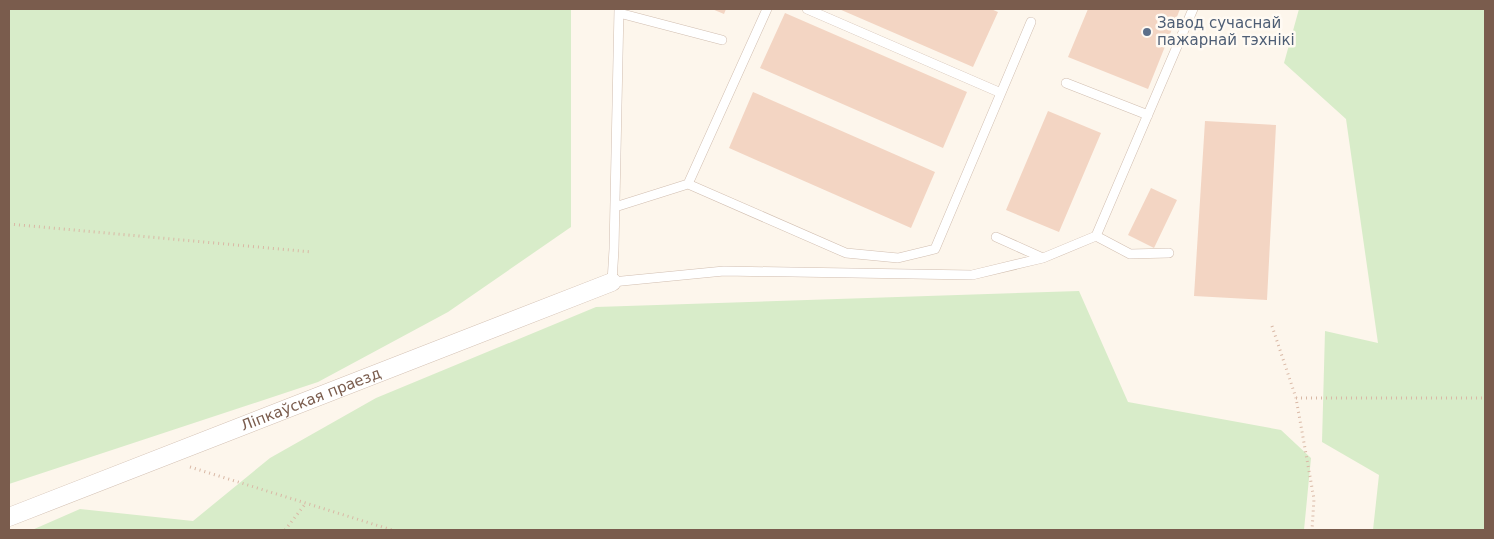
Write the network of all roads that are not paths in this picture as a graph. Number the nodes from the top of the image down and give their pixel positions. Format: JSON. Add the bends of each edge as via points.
{"nodes":[{"id":1,"x":767,"y":9,"type":"edge"},
{"id":2,"x":807,"y":9,"type":"edge"},
{"id":3,"x":1193,"y":9,"type":"edge"},
{"id":4,"x":619,"y":11,"type":"edge"},
{"id":5,"x":1031,"y":22,"type":"dead end"},
{"id":6,"x":722,"y":40,"type":"dead end"},
{"id":7,"x":1066,"y":83,"type":"dead end"},
{"id":8,"x":1001,"y":93,"type":"junction"},
{"id":9,"x":1148,"y":115,"type":"junction"},
{"id":10,"x":688,"y":184,"type":"junction"},
{"id":11,"x":615,"y":207,"type":"junction"},
{"id":12,"x":1096,"y":236,"type":"junction"},
{"id":13,"x":996,"y":237,"type":"dead end"},
{"id":14,"x":1169,"y":253,"type":"dead end"},
{"id":15,"x":1043,"y":258,"type":"junction"},
{"id":16,"x":612,"y":282,"type":"junction"},
{"id":17,"x":9,"y":517,"type":"edge"}],
"edges":[{"from":1,"to":10,"type":"lane"},
{"from":2,"to":8,"type":"lane"},
{"from":3,"to":9,"type":"lane"},
{"from":4,"to":6,"type":"lane"},
{"from":4,"to":11,"type":"lane"},
{"from":5,"to":8,"type":"lane"},
{"from":7,"to":9,"type":"lane"},
{"from":8,"to":10,"type":"lane","via":[[934,248],[898,258],[846,253]]},
{"from":9,"to":12,"type":"lane"},
{"from":10,"to":11,"type":"lane"},
{"from":11,"to":16,"type":"lane"},
{"from":12,"to":14,"type":"lane","via":[[1130,254]]},
{"from":12,"to":15,"type":"lane"},
{"from":13,"to":15,"type":"lane"},
{"from":15,"to":16,"type":"lane","via":[[972,275],[724,271]]},
{"from":16,"to":17,"type":"street","name":"Ліпкаўская праезд"}]}
